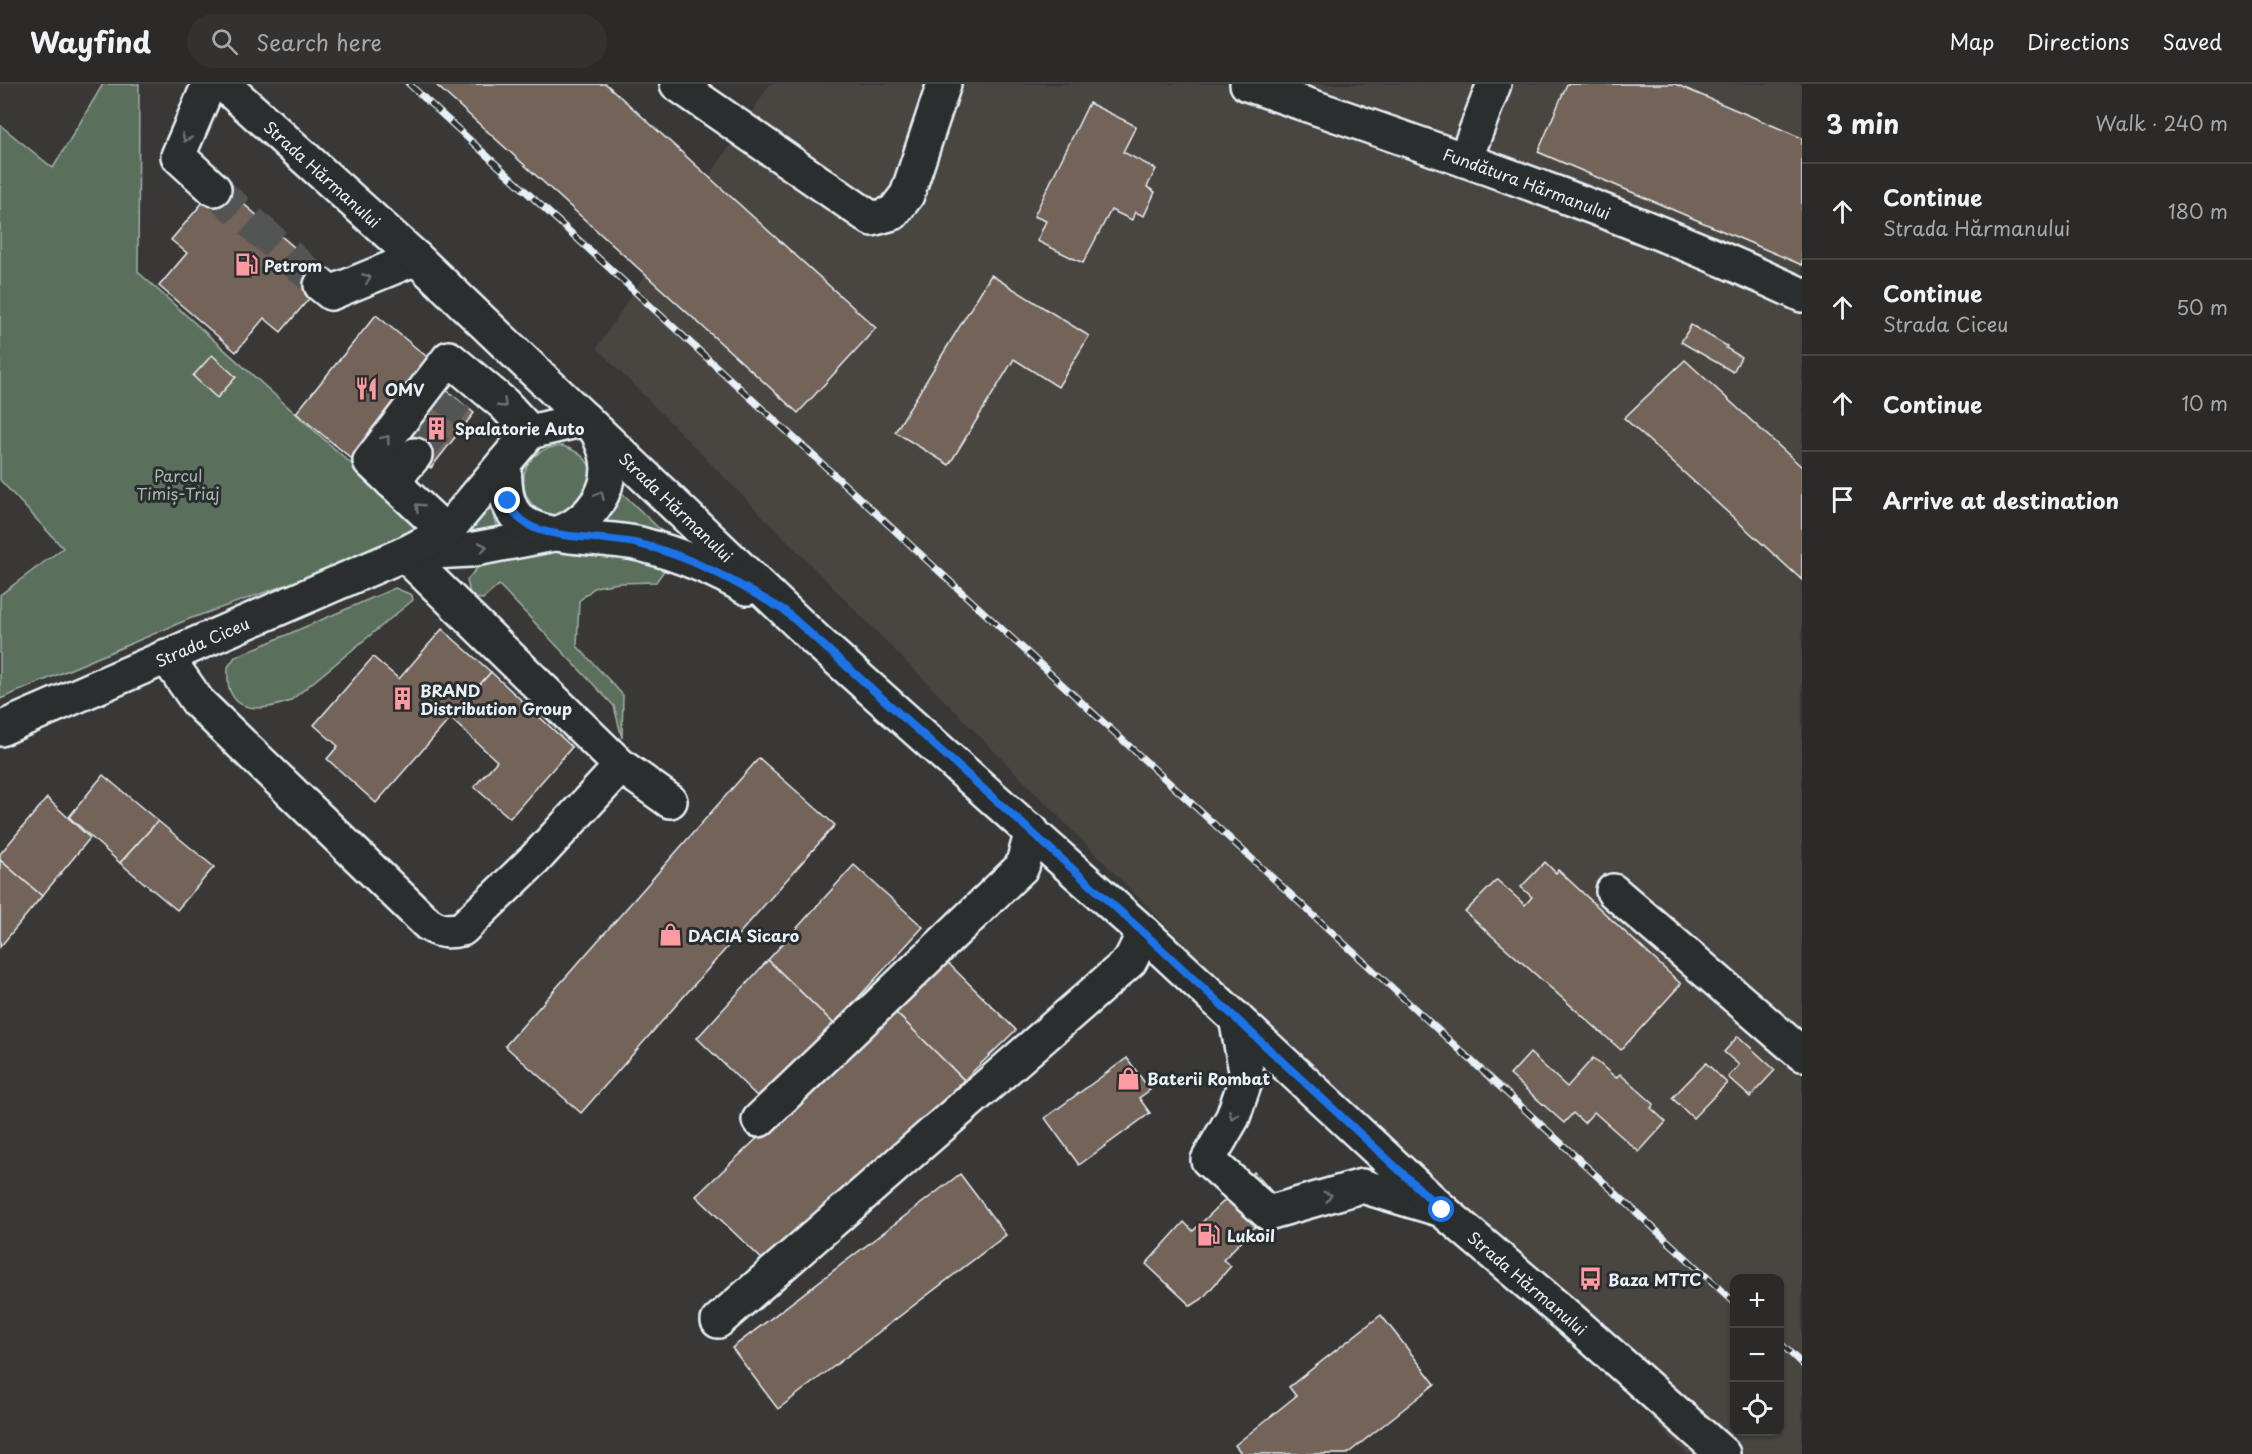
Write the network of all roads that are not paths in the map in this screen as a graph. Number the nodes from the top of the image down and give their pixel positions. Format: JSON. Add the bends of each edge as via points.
{"nodes":[{"id":1,"x":209,"y":84,"type":"edge"},
{"id":2,"x":224,"y":84,"type":"edge"},
{"id":3,"x":677,"y":84,"type":"edge"},
{"id":4,"x":944,"y":84,"type":"edge"},
{"id":5,"x":1247,"y":84,"type":"edge"},
{"id":6,"x":1494,"y":84,"type":"edge"},
{"id":7,"x":1465,"y":159,"type":"junction"},
{"id":8,"x":214,"y":189,"type":"tunnel mouth"},
{"id":9,"x":416,"y":258,"type":"junction"},
{"id":10,"x":321,"y":285,"type":"tunnel mouth"},
{"id":11,"x":1802,"y":295,"type":"edge"},
{"id":12,"x":591,"y":425,"type":"junction"},
{"id":13,"x":530,"y":432,"type":"junction"},
{"id":14,"x":415,"y":455,"type":"tunnel mouth"},
{"id":15,"x":504,"y":463,"type":"junction"},
{"id":16,"x":392,"y":482,"type":"junction"},
{"id":17,"x":446,"y":532,"type":"junction"},
{"id":18,"x":559,"y":533,"type":"junction"},
{"id":19,"x":404,"y":554,"type":"junction"},
{"id":20,"x":785,"y":611,"type":"junction"},
{"id":21,"x":166,"y":656,"type":"junction"},
{"id":22,"x":0,"y":729,"type":"edge"},
{"id":23,"x":621,"y":766,"type":"junction"},
{"id":24,"x":670,"y":801,"type":"dead end"},
{"id":25,"x":1032,"y":831,"type":"junction"},
{"id":26,"x":1613,"y":891,"type":"dead end"},
{"id":27,"x":1144,"y":933,"type":"junction"},
{"id":28,"x":1236,"y":1018,"type":"junction"},
{"id":29,"x":1802,"y":1054,"type":"edge"},
{"id":30,"x":759,"y":1120,"type":"dead end"},
{"id":31,"x":1442,"y":1210,"type":"junction"},
{"id":32,"x":718,"y":1321,"type":"dead end"},
{"id":33,"x":1723,"y":1454,"type":"edge"}],
"edges":[{"from":1,"to":8,"type":"main road","one_way":true,"via":[[178,156]]},
{"from":2,"to":9,"type":"main road","name":"Strada Hărmanului"},
{"from":3,"to":4,"type":"main road","via":[[872,219],[893,213],[907,195]]},
{"from":5,"to":7,"type":"main road","name":"Fundătura Hărmanului"},
{"from":6,"to":7,"type":"main road"},
{"from":7,"to":11,"type":"main road","name":"Fundătura Hărmanului","via":[[1650,228]]},
{"from":10,"to":9,"type":"main road","one_way":true,"via":[[331,293]]},
{"from":9,"to":12,"type":"main road","name":"Strada Hărmanului"},
{"from":12,"to":13,"type":"main road"},
{"from":18,"to":12,"type":"main road","name":"Strada Ciceu","one_way":true,"via":[[584,520],[601,497],[607,480],[607,456]]},
{"from":12,"to":20,"type":"main road","name":"Strada Hărmanului"},
{"from":13,"to":15,"type":"main road","name":"Strada Ciceu"},
{"from":16,"to":13,"type":"main road","one_way":true,"via":[[370,461],[449,358],[465,388],[504,404]]},
{"from":14,"to":16,"type":"main road"},
{"from":15,"to":17,"type":"main road","name":"Strada Ciceu"},
{"from":15,"to":18,"type":"main road","via":[[511,510],[534,528]]},
{"from":17,"to":16,"type":"main road","one_way":true},
{"from":17,"to":19,"type":"main road","name":"Strada Ciceu"},
{"from":19,"to":18,"type":"main road","name":"Strada Ciceu","one_way":true,"via":[[470,550]]},
{"from":18,"to":20,"type":"main road","name":"Strada Ciceu","via":[[639,544],[672,555],[735,581]]},
{"from":19,"to":21,"type":"main road","name":"Strada Ciceu"},
{"from":19,"to":23,"type":"main road"},
{"from":20,"to":25,"type":"main road","name":"Strada Hărmanului"},
{"from":21,"to":22,"type":"main road","name":"Strada Ciceu"},
{"from":21,"to":23,"type":"main road","via":[[198,702],[437,930],[462,929]]},
{"from":23,"to":24,"type":"main road"},
{"from":25,"to":27,"type":"main road","name":"Strada Hărmanului"},
{"from":25,"to":30,"type":"main road","via":[[1022,867]]},
{"from":26,"to":29,"type":"main road"},
{"from":27,"to":28,"type":"main road","name":"Strada Hărmanului"},
{"from":27,"to":32,"type":"main road","via":[[1130,961]]},
{"from":28,"to":31,"type":"main road","name":"Strada Hărmanului"},
{"from":28,"to":31,"type":"main road","one_way":true,"via":[[1247,1076],[1233,1117],[1208,1160],[1268,1214],[1362,1186]]},
{"from":31,"to":33,"type":"main road","name":"Strada Hărmanului"}]}
